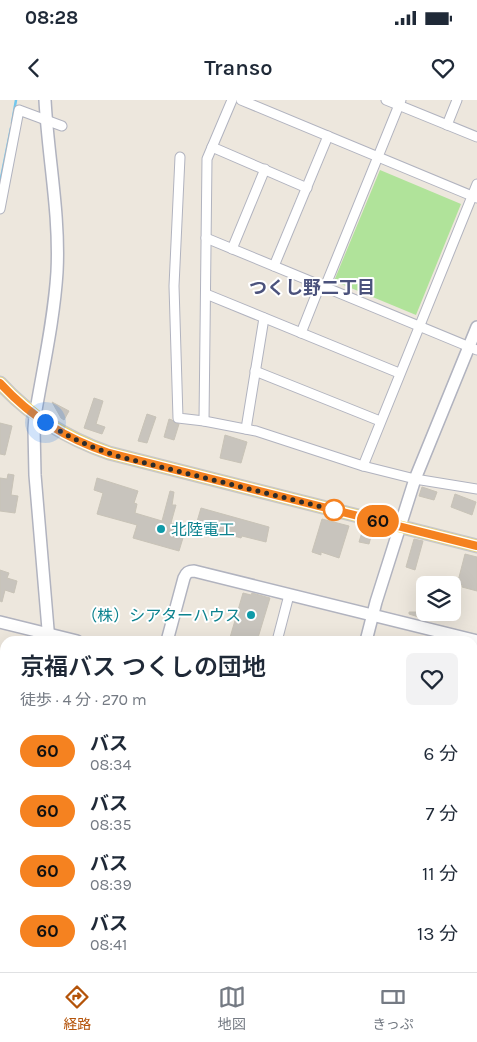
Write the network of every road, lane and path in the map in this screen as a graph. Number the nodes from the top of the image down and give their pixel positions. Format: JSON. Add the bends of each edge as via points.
{"nodes":[{"id":1,"x":45,"y":100,"type":"edge"},
{"id":2,"x":232,"y":100,"type":"edge"},
{"id":3,"x":241,"y":100,"type":"edge"},
{"id":4,"x":386,"y":100,"type":"edge"},
{"id":5,"x":457,"y":100,"type":"edge"},
{"id":6,"x":400,"y":103,"type":"edge"},
{"id":7,"x":46,"y":120,"type":"junction"},
{"id":8,"x":447,"y":125,"type":"junction"},
{"id":9,"x":62,"y":126,"type":"dead end"},
{"id":10,"x":328,"y":136,"type":"junction"},
{"id":11,"x":477,"y":137,"type":"edge"},
{"id":12,"x":212,"y":147,"type":"junction"},
{"id":13,"x":180,"y":157,"type":"dead end"},
{"id":14,"x":378,"y":157,"type":"junction"},
{"id":15,"x":264,"y":170,"type":"junction"},
{"id":16,"x":477,"y":184,"type":"edge"},
{"id":17,"x":307,"y":188,"type":"junction"},
{"id":18,"x":474,"y":197,"type":"edge"},
{"id":19,"x":0,"y":209,"type":"edge"},
{"id":20,"x":206,"y":238,"type":"junction"},
{"id":21,"x":232,"y":249,"type":"junction"},
{"id":22,"x":274,"y":266,"type":"junction"},
{"id":23,"x":322,"y":286,"type":"junction"},
{"id":24,"x":206,"y":294,"type":"junction"},
{"id":25,"x":264,"y":318,"type":"junction"},
{"id":26,"x":418,"y":326,"type":"junction"},
{"id":27,"x":477,"y":327,"type":"edge"},
{"id":28,"x":301,"y":333,"type":"junction"},
{"id":29,"x":473,"y":349,"type":"edge"},
{"id":30,"x":255,"y":370,"type":"junction"},
{"id":31,"x":399,"y":373,"type":"junction"},
{"id":32,"x":0,"y":383,"type":"edge"},
{"id":33,"x":35,"y":416,"type":"junction"},
{"id":34,"x":380,"y":420,"type":"junction"},
{"id":35,"x":204,"y":421,"type":"junction"},
{"id":36,"x":246,"y":429,"type":"junction"},
{"id":37,"x":363,"y":466,"type":"junction"},
{"id":38,"x":415,"y":479,"type":"junction"},
{"id":39,"x":477,"y":490,"type":"edge"},
{"id":40,"x":399,"y":526,"type":"junction"},
{"id":41,"x":477,"y":546,"type":"edge"},
{"id":42,"x":289,"y":595,"type":"junction"},
{"id":43,"x":372,"y":616,"type":"junction"},
{"id":44,"x":0,"y":622,"type":"edge"},
{"id":45,"x":43,"y":636,"type":"edge"},
{"id":46,"x":49,"y":636,"type":"edge"},
{"id":47,"x":168,"y":636,"type":"edge"},
{"id":48,"x":279,"y":636,"type":"edge"},
{"id":49,"x":367,"y":636,"type":"edge"},
{"id":50,"x":449,"y":636,"type":"edge"}],
"edges":[{"from":1,"to":7,"type":"street"},
{"from":2,"to":12,"type":"street"},
{"from":3,"to":10,"type":"street"},
{"from":4,"to":6,"type":"street"},
{"from":5,"to":8,"type":"street"},
{"from":6,"to":8,"type":"street"},
{"from":6,"to":14,"type":"street"},
{"from":7,"to":9,"type":"street"},
{"from":7,"to":19,"type":"street","via":[[19,110]]},
{"from":7,"to":33,"type":"street","via":[[55,195],[57,273]]},
{"from":8,"to":11,"type":"street"},
{"from":10,"to":14,"type":"street"},
{"from":10,"to":17,"type":"street"},
{"from":12,"to":15,"type":"street"},
{"from":12,"to":20,"type":"street","via":[[207,159]]},
{"from":13,"to":35,"type":"street","via":[[174,286],[178,418]]},
{"from":14,"to":18,"type":"street"},
{"from":14,"to":23,"type":"street"},
{"from":15,"to":17,"type":"street"},
{"from":15,"to":21,"type":"street"},
{"from":16,"to":18,"type":"street"},
{"from":17,"to":22,"type":"street"},
{"from":18,"to":26,"type":"street"},
{"from":20,"to":21,"type":"street"},
{"from":20,"to":24,"type":"street"},
{"from":21,"to":22,"type":"street"},
{"from":22,"to":23,"type":"street"},
{"from":23,"to":26,"type":"street"},
{"from":23,"to":28,"type":"street"},
{"from":24,"to":25,"type":"street"},
{"from":24,"to":35,"type":"street"},
{"from":25,"to":28,"type":"street"},
{"from":25,"to":30,"type":"street"},
{"from":26,"to":29,"type":"street"},
{"from":26,"to":31,"type":"street"},
{"from":27,"to":29,"type":"street"},
{"from":28,"to":31,"type":"street"},
{"from":29,"to":38,"type":"street"},
{"from":30,"to":34,"type":"street"},
{"from":30,"to":36,"type":"street"},
{"from":31,"to":34,"type":"street"},
{"from":32,"to":33,"type":"main road"},
{"from":33,"to":40,"type":"main road","via":[[70,437],[115,455]]},
{"from":33,"to":46,"type":"street","via":[[36,475]]},
{"from":34,"to":37,"type":"street"},
{"from":35,"to":36,"type":"street"},
{"from":36,"to":37,"type":"street"},
{"from":37,"to":38,"type":"street"},
{"from":38,"to":39,"type":"street"},
{"from":38,"to":40,"type":"street"},
{"from":40,"to":41,"type":"main road"},
{"from":40,"to":43,"type":"street"},
{"from":42,"to":43,"type":"street"},
{"from":42,"to":47,"type":"street","via":[[190,571],[184,578]]},
{"from":42,"to":48,"type":"street"},
{"from":43,"to":49,"type":"street"},
{"from":43,"to":50,"type":"street"},
{"from":44,"to":45,"type":"street"}]}
